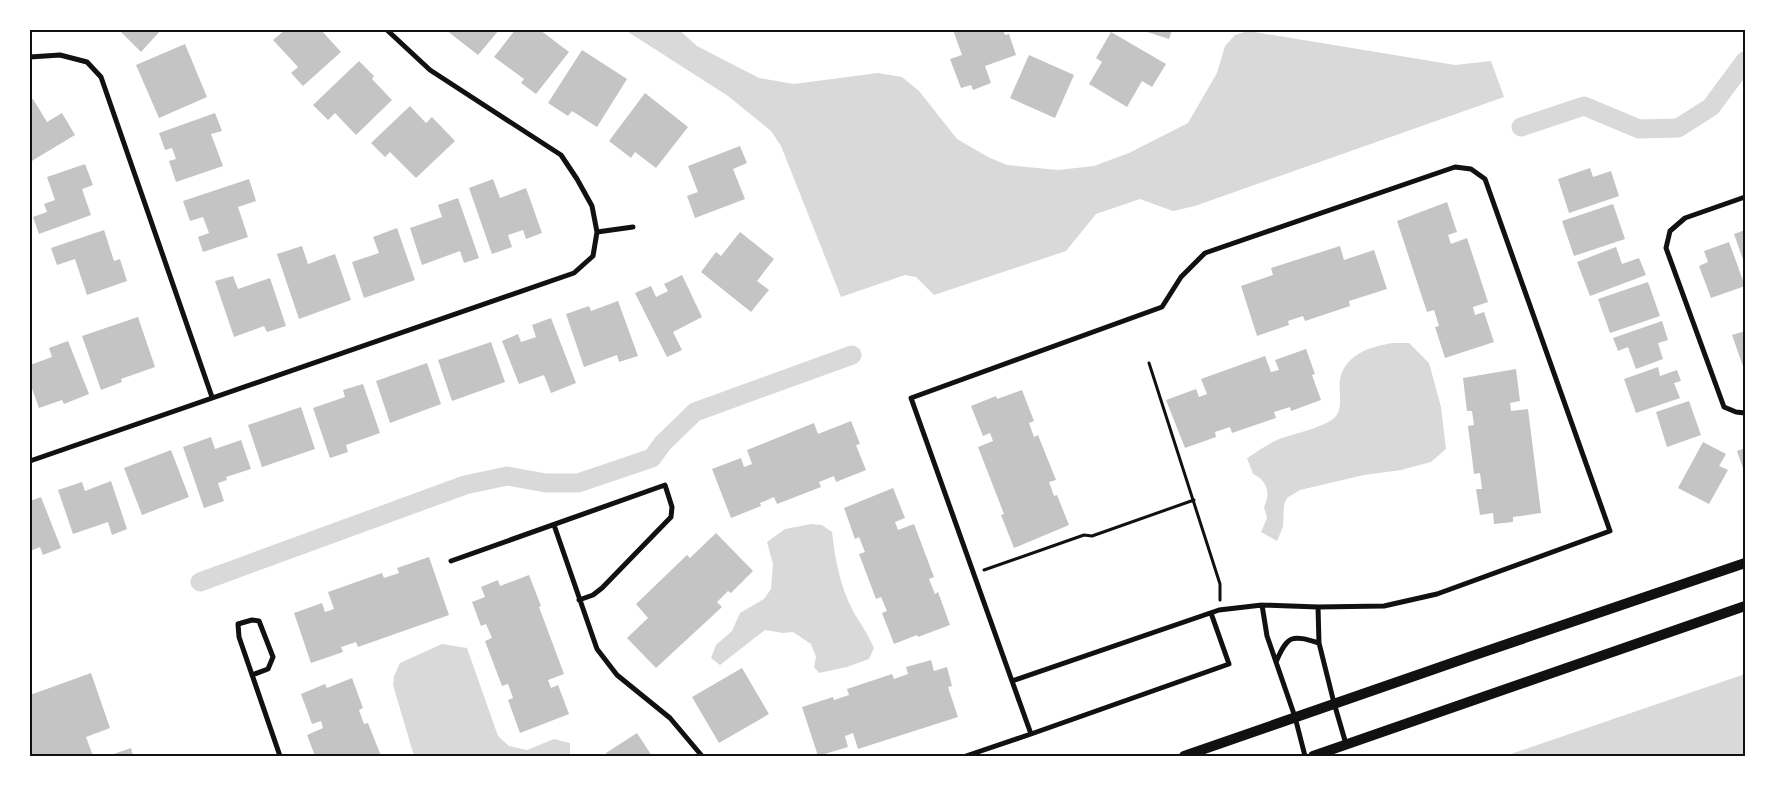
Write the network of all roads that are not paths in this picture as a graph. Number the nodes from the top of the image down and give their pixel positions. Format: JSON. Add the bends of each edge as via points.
{"nodes":[{"id":1,"x":387,"y":30,"type":"edge"},
{"id":2,"x":30,"y":57,"type":"edge"},
{"id":3,"x":1745,"y":197,"type":"edge"},
{"id":4,"x":632,"y":226,"type":"dead end"},
{"id":5,"x":597,"y":232,"type":"junction"},
{"id":6,"x":212,"y":397,"type":"junction"},
{"id":7,"x":1745,"y":413,"type":"edge"},
{"id":8,"x":30,"y":461,"type":"edge"},
{"id":9,"x":554,"y":524,"type":"junction"},
{"id":10,"x":451,"y":561,"type":"dead end"},
{"id":11,"x":1745,"y":563,"type":"edge"},
{"id":12,"x":579,"y":600,"type":"junction"},
{"id":13,"x":1262,"y":605,"type":"junction"},
{"id":14,"x":1745,"y":606,"type":"edge"},
{"id":15,"x":1318,"y":607,"type":"junction"},
{"id":16,"x":1211,"y":613,"type":"junction"},
{"id":17,"x":1320,"y":643,"type":"junction"},
{"id":18,"x":1276,"y":662,"type":"junction"},
{"id":19,"x":252,"y":675,"type":"junction"},
{"id":20,"x":1012,"y":681,"type":"junction"},
{"id":21,"x":1334,"y":703,"type":"junction"},
{"id":22,"x":1295,"y":717,"type":"junction"},
{"id":23,"x":1031,"y":734,"type":"junction"},
{"id":24,"x":1346,"y":745,"type":"junction"},
{"id":25,"x":280,"y":756,"type":"edge"},
{"id":26,"x":702,"y":756,"type":"edge"},
{"id":27,"x":966,"y":756,"type":"edge"},
{"id":28,"x":1184,"y":756,"type":"edge"},
{"id":29,"x":1305,"y":756,"type":"edge"},
{"id":30,"x":1313,"y":756,"type":"edge"}],
"edges":[{"from":1,"to":5,"type":"street","via":[[430,70],[561,155],[592,206]]},
{"from":2,"to":6,"type":"street","via":[[60,55],[88,62],[101,77]]},
{"from":3,"to":7,"type":"street","via":[[1685,218],[1670,231],[1666,248],[1724,407]]},
{"from":4,"to":5,"type":"street"},
{"from":5,"to":6,"type":"street","via":[[593,256],[574,273]]},
{"from":6,"to":8,"type":"street"},
{"from":9,"to":10,"type":"street"},
{"from":9,"to":12,"type":"street"},
{"from":9,"to":12,"type":"street","via":[[665,486],[672,507],[671,517],[602,588]]},
{"from":11,"to":21,"type":"main road"},
{"from":12,"to":26,"type":"street","via":[[597,649],[617,675],[670,718]]},
{"from":13,"to":15,"type":"street"},
{"from":13,"to":16,"type":"street"},
{"from":13,"to":18,"type":"street","via":[[1267,636]]},
{"from":14,"to":24,"type":"main road"},
{"from":15,"to":17,"type":"street"},
{"from":15,"to":20,"type":"street","via":[[1384,606],[1437,594],[1610,531],[1485,179],[1471,169],[1455,167],[1205,253],[1181,277],[1162,307],[911,398]]},
{"from":16,"to":20,"type":"street"},
{"from":16,"to":23,"type":"street","via":[[1228,664]]},
{"from":17,"to":18,"type":"street","via":[[1301,638],[1288,640]]},
{"from":17,"to":21,"type":"street"},
{"from":18,"to":22,"type":"street"},
{"from":19,"to":19,"type":"street","via":[[238,624],[252,620],[259,621],[273,657],[268,669]]},
{"from":19,"to":25,"type":"street"},
{"from":20,"to":23,"type":"street"},
{"from":21,"to":22,"type":"main road"},
{"from":21,"to":24,"type":"street"},
{"from":22,"to":28,"type":"main road"},
{"from":22,"to":29,"type":"street"},
{"from":23,"to":27,"type":"street"},
{"from":24,"to":30,"type":"main road"}]}
